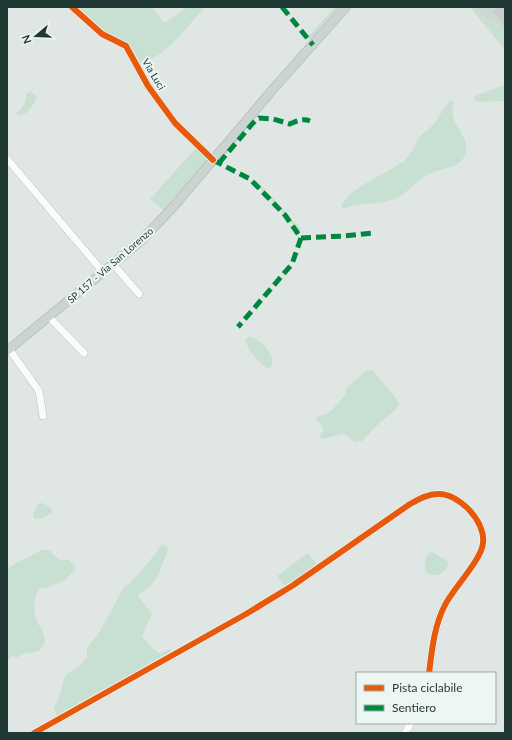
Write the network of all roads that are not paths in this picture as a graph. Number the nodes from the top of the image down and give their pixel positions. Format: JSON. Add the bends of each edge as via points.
{"nodes":[{"id":1,"x":72,"y":7,"type":"edge"},
{"id":2,"x":346,"y":7,"type":"edge"},
{"id":3,"x":8,"y":160,"type":"dead end"},
{"id":4,"x":213,"y":160,"type":"junction"},
{"id":5,"x":113,"y":264,"type":"junction"},
{"id":6,"x":103,"y":272,"type":"junction"},
{"id":7,"x":139,"y":294,"type":"dead end"},
{"id":8,"x":49,"y":317,"type":"junction"},
{"id":9,"x":8,"y":350,"type":"edge"},
{"id":10,"x":84,"y":353,"type":"dead end"},
{"id":11,"x":43,"y":416,"type":"dead end"},
{"id":12,"x":428,"y":672,"type":"edge"},
{"id":13,"x":410,"y":724,"type":"edge"},
{"id":14,"x":34,"y":733,"type":"edge"},
{"id":15,"x":405,"y":733,"type":"edge"}],
"edges":[{"from":1,"to":4,"type":"street","name":"Via Luci","via":[[102,34],[126,46],[148,86],[175,123]]},
{"from":2,"to":4,"type":"main road","name":"SP 157 - Via San Lorenzo"},
{"from":3,"to":6,"type":"street"},
{"from":4,"to":5,"type":"main road","name":"SP 157 - Via San Lorenzo","via":[[142,240]]},
{"from":5,"to":6,"type":"main road","name":"SP 157 - Via San Lorenzo"},
{"from":5,"to":7,"type":"street"},
{"from":6,"to":8,"type":"main road","name":"SP 157 - Via San Lorenzo"},
{"from":8,"to":9,"type":"main road","name":"SP 157 - Via San Lorenzo"},
{"from":8,"to":10,"type":"street"},
{"from":9,"to":11,"type":"street","via":[[39,391]]},
{"from":12,"to":14,"type":"street","via":[[440,614],[484,543],[481,528],[473,514],[450,495],[424,496],[410,504],[292,586]]},
{"from":13,"to":15,"type":"street"}]}
